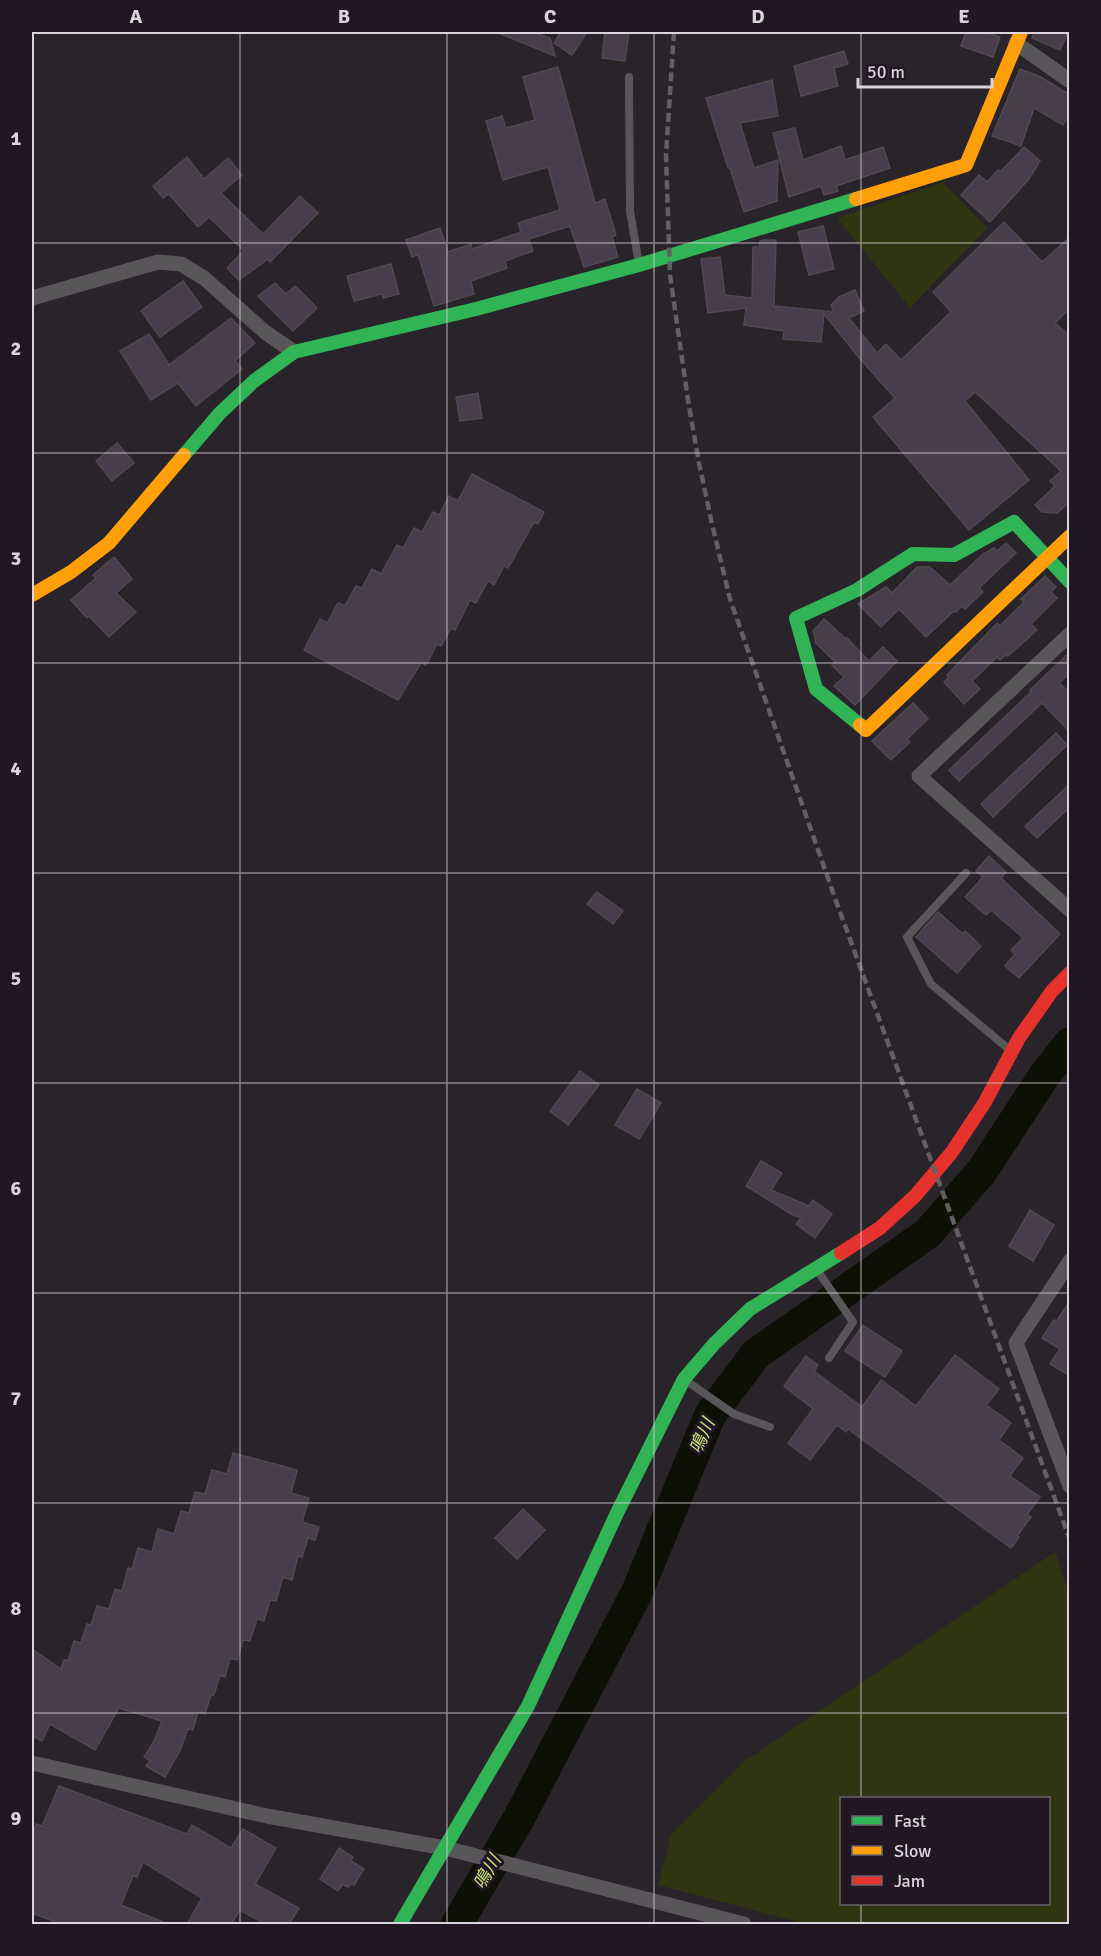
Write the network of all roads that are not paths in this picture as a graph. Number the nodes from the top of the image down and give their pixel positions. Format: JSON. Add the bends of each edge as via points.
{"nodes":[{"id":1,"x":1019,"y":37,"type":"edge"},
{"id":2,"x":629,"y":77,"type":"dead end"},
{"id":3,"x":1070,"y":81,"type":"edge"},
{"id":4,"x":639,"y":265,"type":"junction"},
{"id":5,"x":32,"y":298,"type":"edge"},
{"id":6,"x":294,"y":352,"type":"junction"},
{"id":7,"x":1070,"y":536,"type":"edge"},
{"id":8,"x":1046,"y":558,"type":"junction"},
{"id":9,"x":1070,"y":582,"type":"edge"},
{"id":10,"x":32,"y":595,"type":"edge"},
{"id":11,"x":1070,"y":634,"type":"edge"},
{"id":12,"x":966,"y":873,"type":"dead end"},
{"id":13,"x":1069,"y":907,"type":"edge"},
{"id":14,"x":1070,"y":973,"type":"edge"},
{"id":15,"x":1012,"y":1051,"type":"junction"},
{"id":16,"x":1070,"y":1261,"type":"edge"},
{"id":17,"x":816,"y":1269,"type":"junction"},
{"id":18,"x":829,"y":1358,"type":"dead end"},
{"id":19,"x":684,"y":1379,"type":"junction"},
{"id":20,"x":770,"y":1427,"type":"dead end"},
{"id":21,"x":1070,"y":1486,"type":"edge"},
{"id":22,"x":32,"y":1763,"type":"edge"},
{"id":23,"x":445,"y":1848,"type":"junction"},
{"id":24,"x":400,"y":1924,"type":"edge"},
{"id":25,"x":744,"y":1924,"type":"edge"}],
"edges":[{"from":1,"to":3,"type":"street"},
{"from":1,"to":4,"type":"street","via":[[966,165]]},
{"from":2,"to":4,"type":"lane","via":[[630,211]]},
{"from":4,"to":6,"type":"street"},
{"from":5,"to":6,"type":"street","via":[[158,262],[181,264],[194,270]]},
{"from":6,"to":10,"type":"street","via":[[254,381],[220,413],[109,543]]},
{"from":7,"to":8,"type":"street"},
{"from":8,"to":8,"type":"street","via":[[866,730],[816,689],[796,618],[857,590],[913,554],[954,555],[1014,522]]},
{"from":8,"to":9,"type":"street"},
{"from":11,"to":13,"type":"street","via":[[919,776]]},
{"from":12,"to":15,"type":"lane","via":[[907,937],[931,984]]},
{"from":14,"to":15,"type":"street","via":[[1052,991]]},
{"from":15,"to":17,"type":"street","via":[[952,1152],[915,1196],[880,1228]]},
{"from":16,"to":21,"type":"street","via":[[1016,1343]]},
{"from":17,"to":18,"type":"lane","via":[[853,1322]]},
{"from":17,"to":19,"type":"street","via":[[750,1309]]},
{"from":19,"to":20,"type":"lane","via":[[734,1414]]},
{"from":19,"to":23,"type":"street","via":[[528,1706]]},
{"from":22,"to":23,"type":"street","via":[[267,1816]]},
{"from":23,"to":24,"type":"street"},
{"from":23,"to":25,"type":"street"}]}
